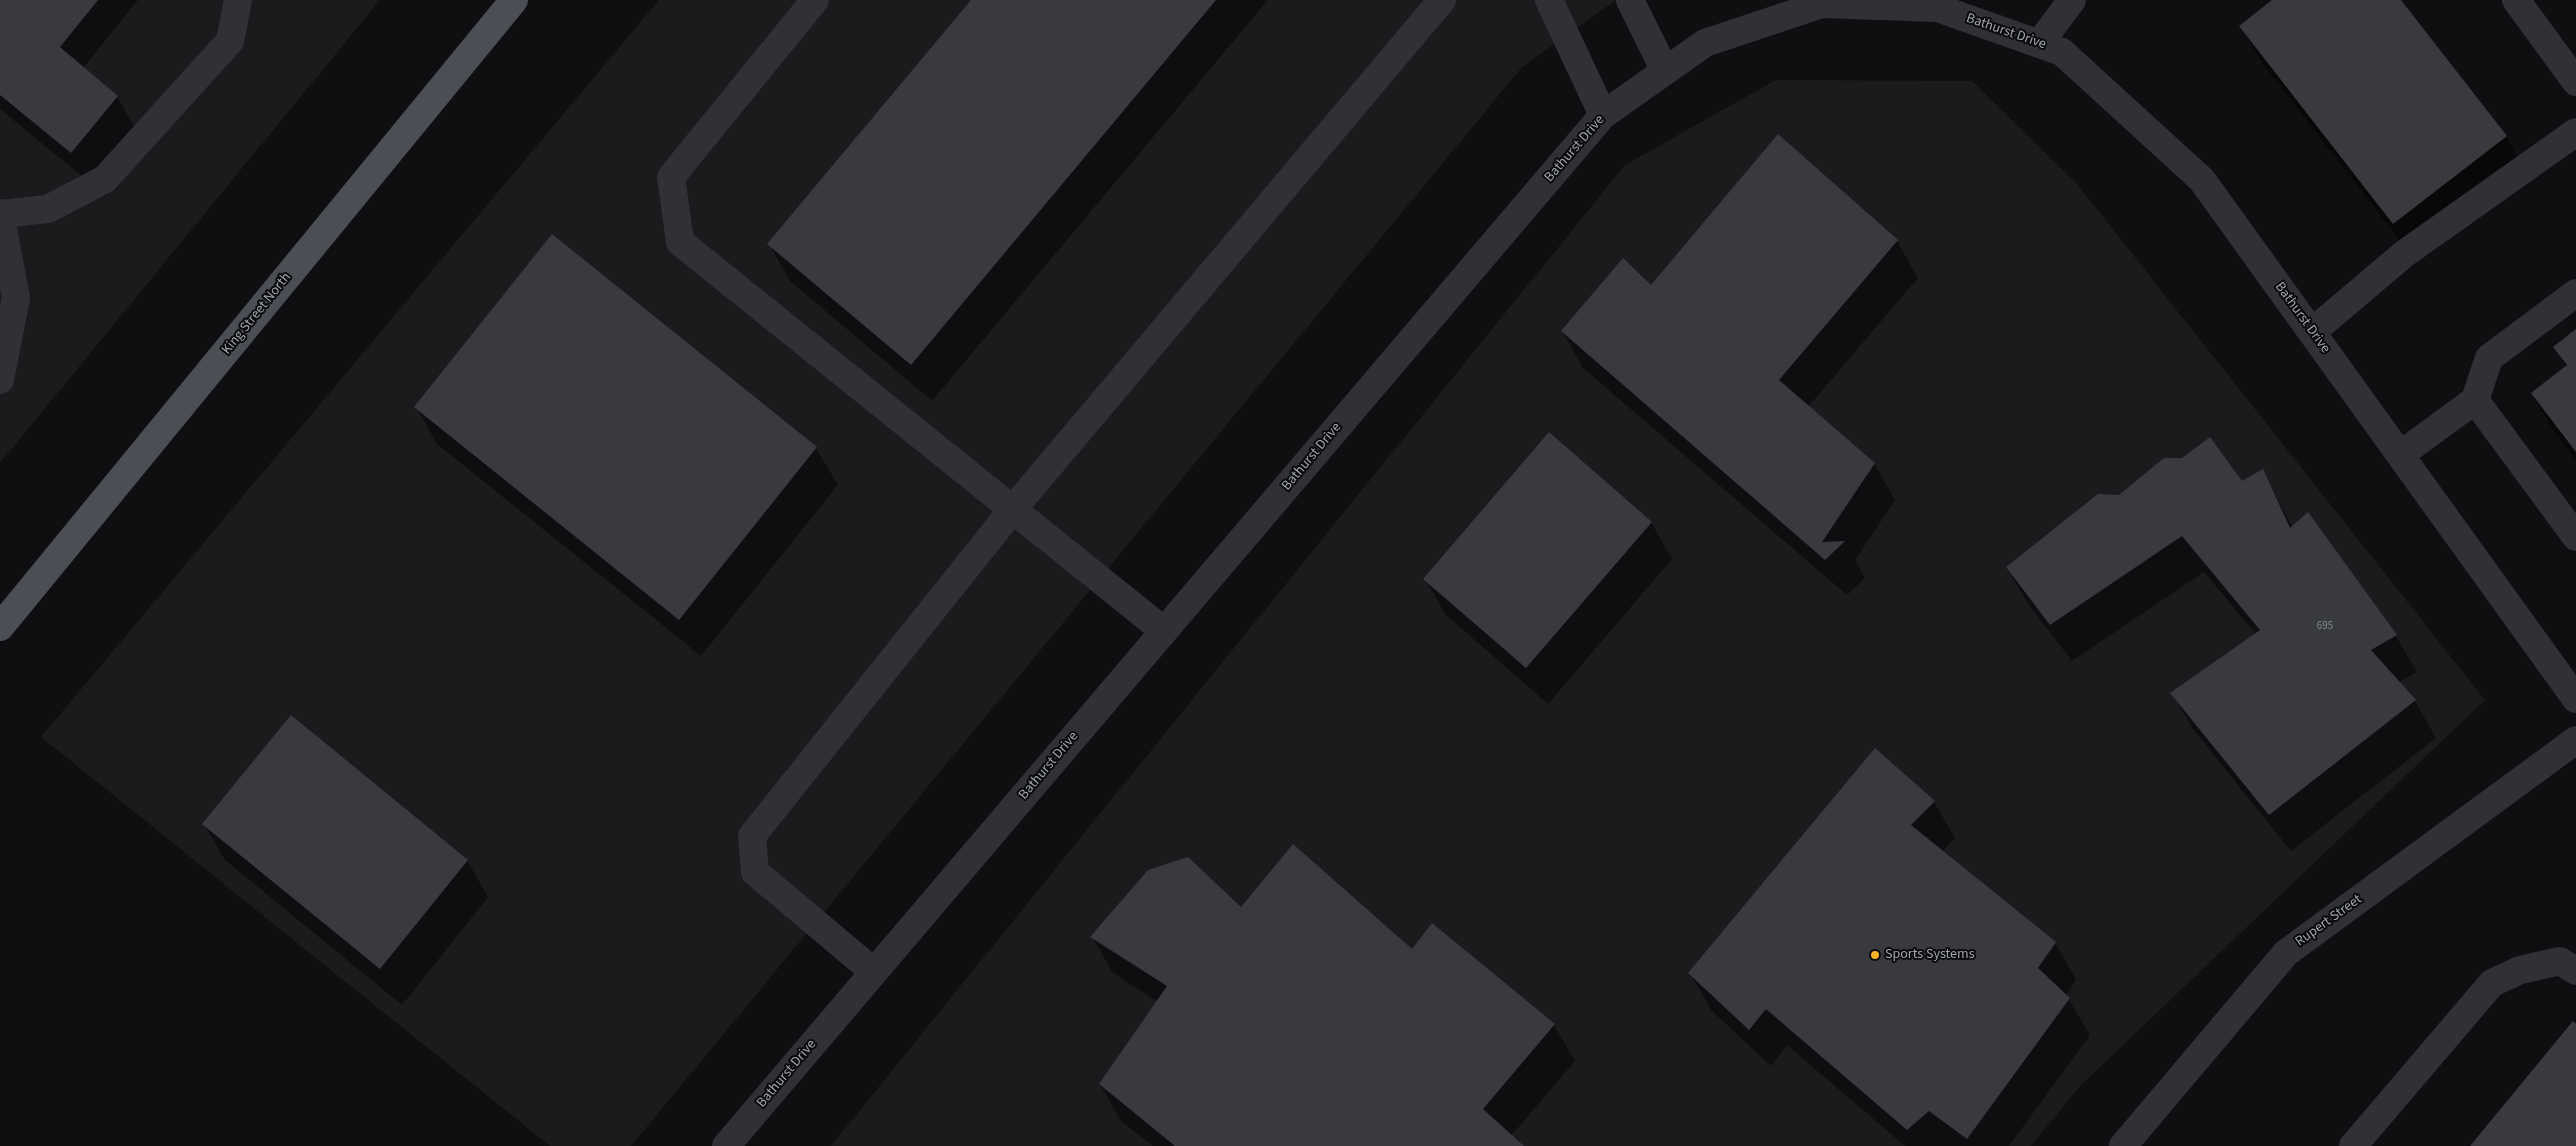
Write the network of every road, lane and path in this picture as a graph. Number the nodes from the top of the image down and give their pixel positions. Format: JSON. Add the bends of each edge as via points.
{"nodes":[{"id":1,"x":238,"y":0,"type":"edge"},
{"id":2,"x":514,"y":0,"type":"edge"},
{"id":3,"x":815,"y":0,"type":"edge"},
{"id":4,"x":1442,"y":0,"type":"edge"},
{"id":5,"x":1549,"y":0,"type":"edge"},
{"id":6,"x":1630,"y":0,"type":"edge"},
{"id":7,"x":2072,"y":0,"type":"edge"},
{"id":8,"x":2516,"y":0,"type":"edge"},
{"id":9,"x":1931,"y":4,"type":"edge"},
{"id":10,"x":2039,"y":44,"type":"junction"},
{"id":11,"x":1665,"y":71,"type":"junction"},
{"id":12,"x":2576,"y":82,"type":"edge"},
{"id":13,"x":1603,"y":115,"type":"junction"},
{"id":14,"x":2576,"y":132,"type":"edge"},
{"id":15,"x":1,"y":214,"type":"edge"},
{"id":16,"x":2576,"y":293,"type":"edge"},
{"id":17,"x":2312,"y":332,"type":"junction"},
{"id":18,"x":0,"y":380,"type":"edge"},
{"id":19,"x":2474,"y":400,"type":"junction"},
{"id":20,"x":2400,"y":455,"type":"junction"},
{"id":21,"x":1013,"y":509,"type":"junction"},
{"id":22,"x":2576,"y":537,"type":"edge"},
{"id":23,"x":0,"y":627,"type":"edge"},
{"id":24,"x":1164,"y":630,"type":"junction"},
{"id":25,"x":2576,"y":699,"type":"edge"},
{"id":26,"x":2576,"y":740,"type":"edge"},
{"id":27,"x":2576,"y":971,"type":"edge"},
{"id":28,"x":874,"y":972,"type":"junction"},
{"id":29,"x":726,"y":1146,"type":"edge"},
{"id":30,"x":2123,"y":1146,"type":"edge"},
{"id":31,"x":2353,"y":1146,"type":"edge"}],
"edges":[{"from":1,"to":15,"type":"street","via":[[230,41],[105,178],[48,208]]},
{"from":2,"to":23,"type":"main road","name":"King Street North"},
{"from":3,"to":21,"type":"street","via":[[671,177],[680,242]]},
{"from":4,"to":21,"type":"street"},
{"from":5,"to":13,"type":"street"},
{"from":6,"to":11,"type":"street"},
{"from":7,"to":10,"type":"street"},
{"from":8,"to":12,"type":"street"},
{"from":9,"to":10,"type":"street","name":"Bathurst Drive"},
{"from":9,"to":11,"type":"street","name":"Bathurst Drive","via":[[1822,4],[1705,43]]},
{"from":10,"to":17,"type":"street","name":"Bathurst Drive","via":[[2062,52],[2202,180]]},
{"from":11,"to":13,"type":"street","name":"Bathurst Drive"},
{"from":13,"to":24,"type":"street","name":"Bathurst Drive"},
{"from":14,"to":17,"type":"street","via":[[2404,254]]},
{"from":15,"to":18,"type":"street","via":[[16,298]]},
{"from":16,"to":19,"type":"street","via":[[2489,358]]},
{"from":17,"to":20,"type":"street","name":"Bathurst Drive"},
{"from":19,"to":20,"type":"street"},
{"from":19,"to":22,"type":"street"},
{"from":20,"to":25,"type":"street","name":"Bathurst Drive"},
{"from":21,"to":24,"type":"street"},
{"from":21,"to":28,"type":"street","via":[[752,836],[755,872]]},
{"from":24,"to":28,"type":"street","name":"Bathurst Drive"},
{"from":26,"to":30,"type":"street","name":"Rupert Street","via":[[2286,953]]},
{"from":27,"to":31,"type":"street","via":[[2560,961],[2520,970],[2492,983]]},
{"from":28,"to":29,"type":"street","name":"Bathurst Drive"}]}
